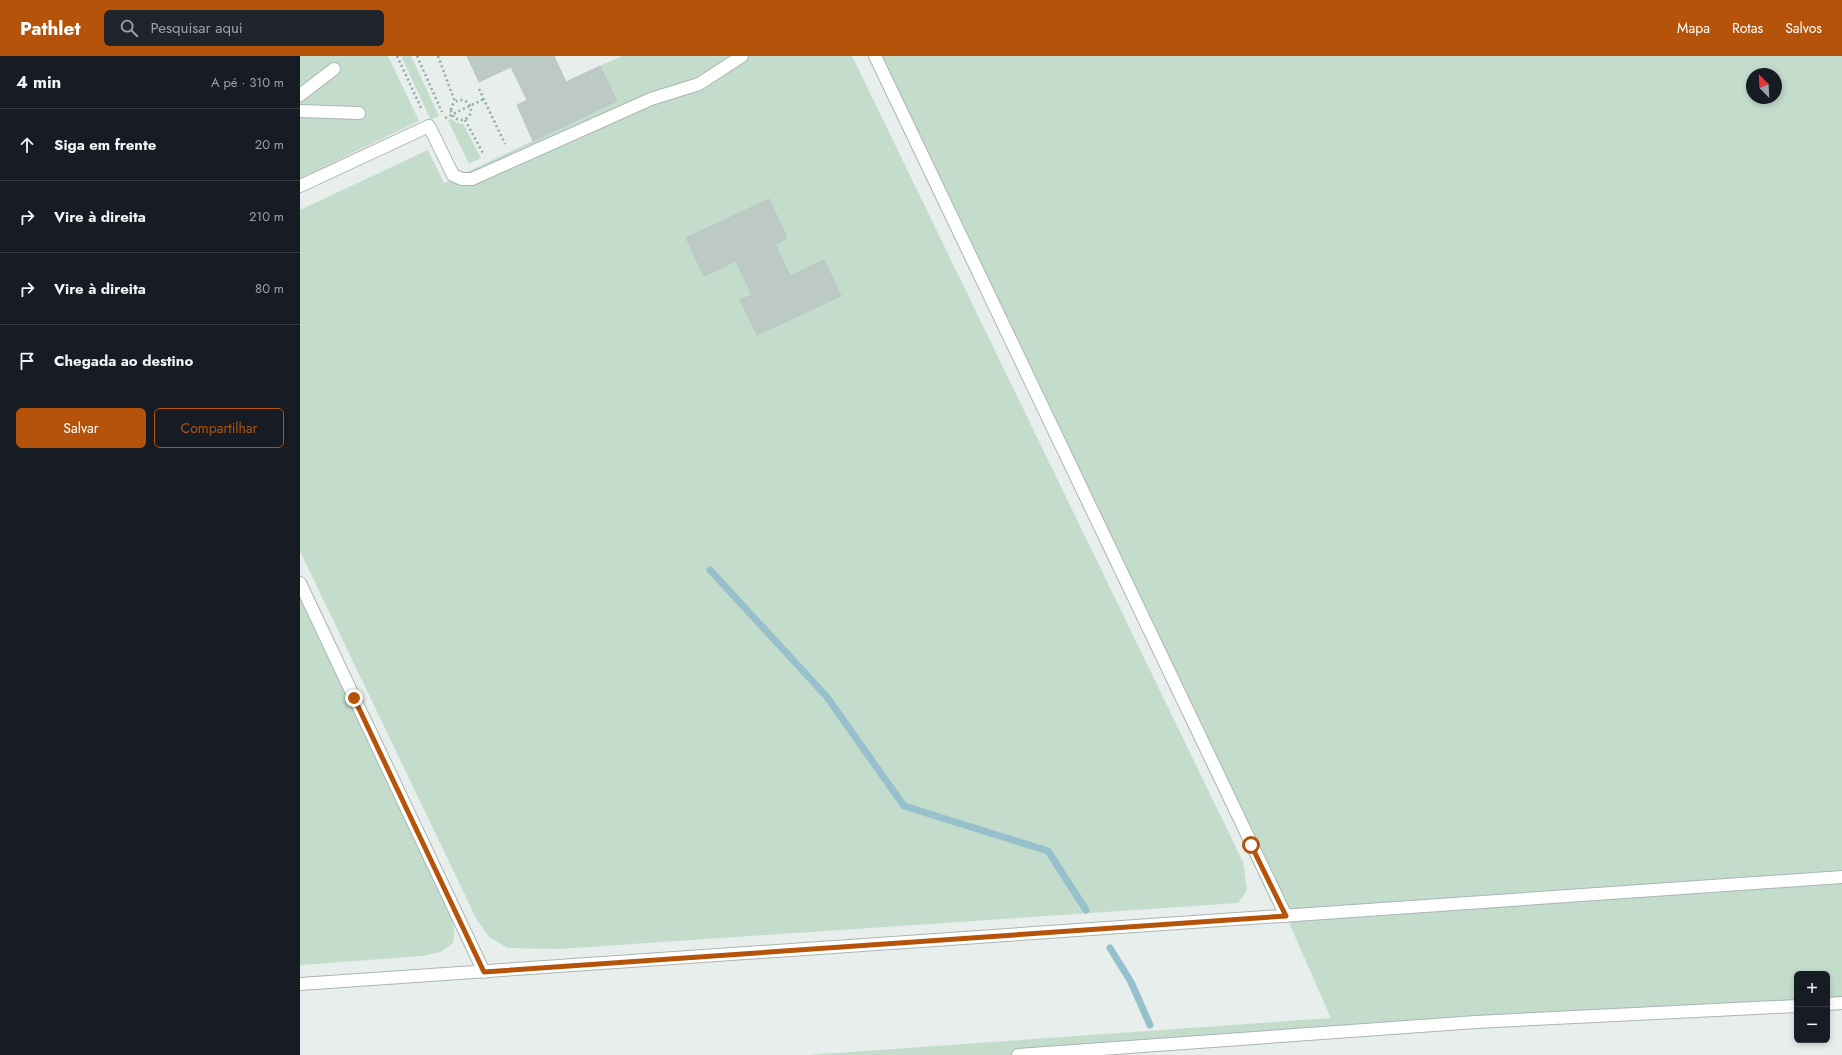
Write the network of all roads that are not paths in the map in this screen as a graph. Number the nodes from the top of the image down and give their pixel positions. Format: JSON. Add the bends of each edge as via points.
{"nodes":[{"id":1,"x":742,"y":56,"type":"edge"},
{"id":2,"x":875,"y":56,"type":"edge"},
{"id":3,"x":334,"y":69,"type":"dead end"},
{"id":4,"x":300,"y":95,"type":"edge"},
{"id":5,"x":300,"y":111,"type":"edge"},
{"id":6,"x":359,"y":113,"type":"dead end"},
{"id":7,"x":300,"y":186,"type":"edge"},
{"id":8,"x":300,"y":582,"type":"edge"},
{"id":9,"x":1842,"y":876,"type":"edge"},
{"id":10,"x":1286,"y":916,"type":"junction"},
{"id":11,"x":484,"y":972,"type":"junction"},
{"id":12,"x":300,"y":984,"type":"edge"},
{"id":13,"x":1842,"y":1003,"type":"edge"},
{"id":14,"x":1830,"y":1004,"type":"edge"},
{"id":15,"x":1794,"y":1006,"type":"edge"},
{"id":16,"x":1018,"y":1055,"type":"edge"}],
"edges":[{"from":1,"to":7,"type":"lane","via":[[699,84],[651,100],[472,179],[462,179],[453,175],[429,126]]},
{"from":2,"to":10,"type":"lane"},
{"from":3,"to":4,"type":"lane"},
{"from":5,"to":6,"type":"lane"},
{"from":8,"to":11,"type":"lane"},
{"from":9,"to":10,"type":"lane"},
{"from":10,"to":11,"type":"lane"},
{"from":11,"to":12,"type":"lane"},
{"from":13,"to":14,"type":"lane"},
{"from":15,"to":16,"type":"lane","via":[[1476,1022]]}]}
